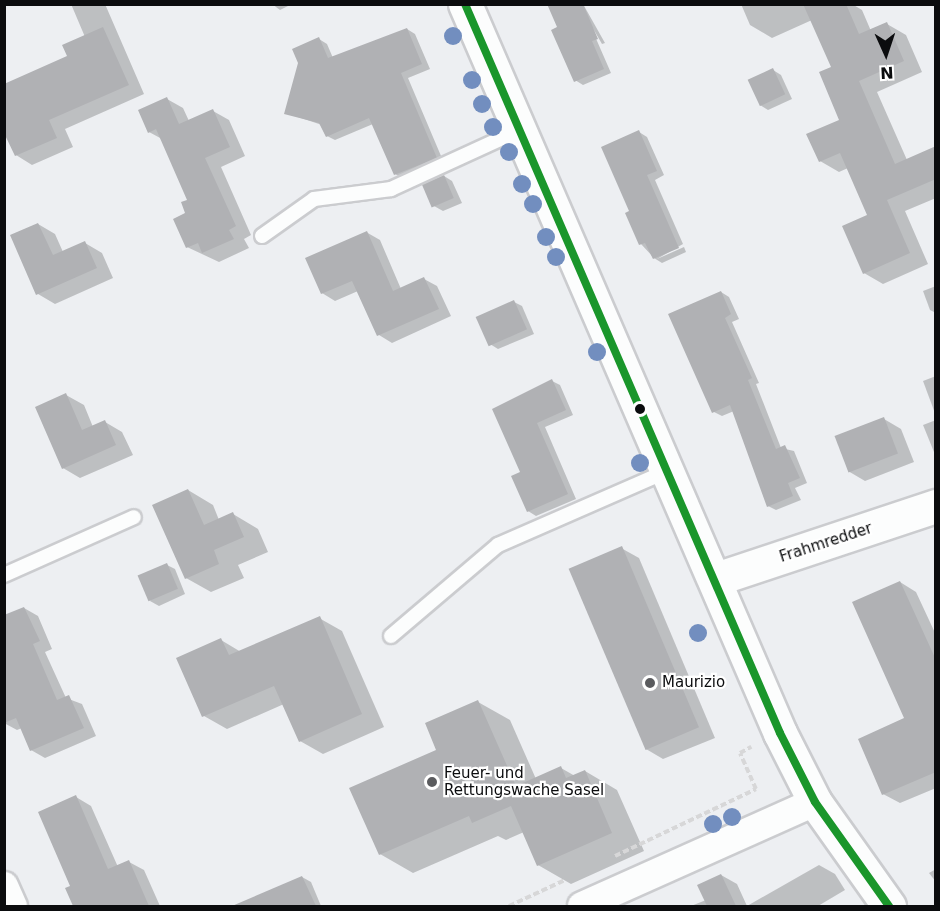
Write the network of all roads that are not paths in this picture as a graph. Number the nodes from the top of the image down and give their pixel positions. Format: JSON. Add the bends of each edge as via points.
{"nodes":[{"id":1,"x":465,"y":4,"type":"edge"},
{"id":2,"x":520,"y":130,"type":"junction"},
{"id":3,"x":262,"y":236,"type":"dead end"},
{"id":4,"x":669,"y":470,"type":"junction"},
{"id":5,"x":936,"y":506,"type":"edge"},
{"id":6,"x":134,"y":517,"type":"dead end"},
{"id":7,"x":4,"y":575,"type":"edge"},
{"id":8,"x":716,"y":579,"type":"junction"},
{"id":9,"x":391,"y":636,"type":"dead end"},
{"id":10,"x":814,"y":802,"type":"junction"},
{"id":11,"x":4,"y":886,"type":"edge"},
{"id":12,"x":13,"y":906,"type":"edge"},
{"id":13,"x":582,"y":906,"type":"edge"},
{"id":14,"x":889,"y":906,"type":"edge"}],
"edges":[{"from":1,"to":2,"type":"street"},
{"from":2,"to":3,"type":"lane","via":[[391,189],[314,199]]},
{"from":2,"to":4,"type":"street"},
{"from":4,"to":8,"type":"street"},
{"from":4,"to":9,"type":"lane","via":[[498,545]]},
{"from":5,"to":8,"type":"street","name":"Frahmredder"},
{"from":6,"to":7,"type":"lane"},
{"from":8,"to":10,"type":"street","via":[[780,733]]},
{"from":10,"to":13,"type":"street"},
{"from":10,"to":14,"type":"street"},
{"from":11,"to":12,"type":"street"}]}
